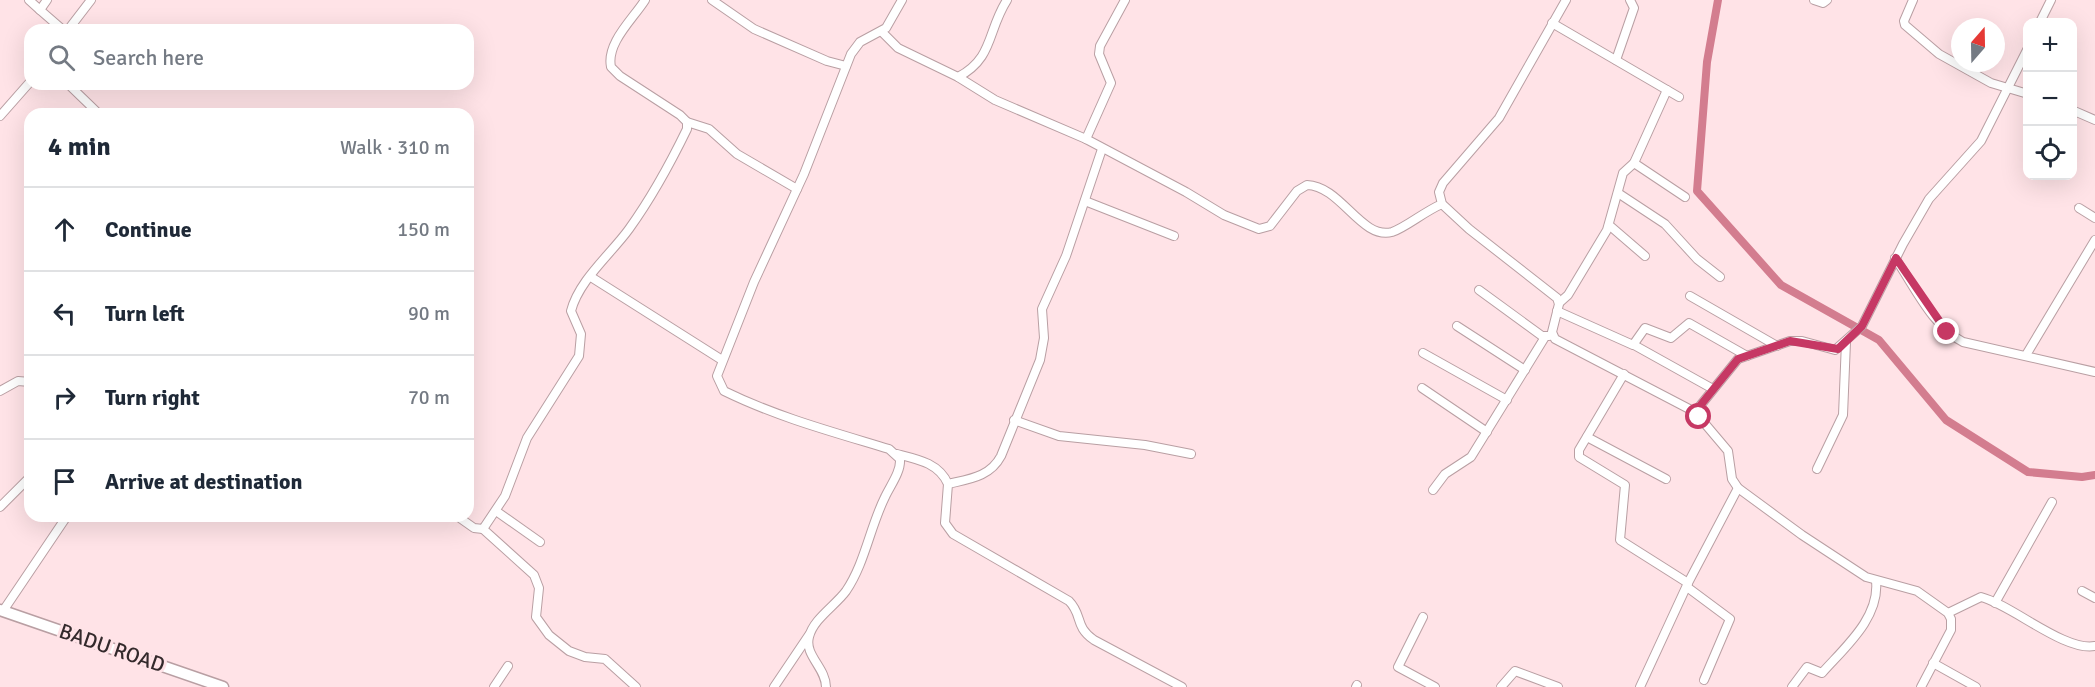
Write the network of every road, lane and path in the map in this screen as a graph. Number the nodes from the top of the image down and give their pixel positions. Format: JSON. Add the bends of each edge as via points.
{"nodes":[{"id":1,"x":29,"y":0,"type":"edge"},
{"id":2,"x":47,"y":0,"type":"edge"},
{"id":3,"x":91,"y":0,"type":"edge"},
{"id":4,"x":645,"y":0,"type":"edge"},
{"id":5,"x":712,"y":0,"type":"edge"},
{"id":6,"x":902,"y":0,"type":"edge"},
{"id":7,"x":1007,"y":0,"type":"edge"},
{"id":8,"x":1125,"y":0,"type":"edge"},
{"id":9,"x":1566,"y":0,"type":"edge"},
{"id":10,"x":1630,"y":0,"type":"edge"},
{"id":11,"x":1814,"y":0,"type":"edge"},
{"id":12,"x":1827,"y":0,"type":"edge"},
{"id":13,"x":1913,"y":0,"type":"edge"},
{"id":14,"x":2051,"y":0,"type":"edge"},
{"id":15,"x":40,"y":10,"type":"junction"},
{"id":16,"x":2042,"y":18,"type":"edge"},
{"id":17,"x":1552,"y":23,"type":"junction"},
{"id":18,"x":58,"y":24,"type":"edge"},
{"id":19,"x":71,"y":24,"type":"edge"},
{"id":20,"x":882,"y":32,"type":"junction"},
{"id":21,"x":2023,"y":58,"type":"edge"},
{"id":22,"x":1616,"y":60,"type":"junction"},
{"id":23,"x":846,"y":66,"type":"junction"},
{"id":24,"x":958,"y":77,"type":"junction"},
{"id":25,"x":2008,"y":87,"type":"junction"},
{"id":26,"x":24,"y":89,"type":"edge"},
{"id":27,"x":74,"y":90,"type":"edge"},
{"id":28,"x":1667,"y":90,"type":"junction"},
{"id":29,"x":2023,"y":92,"type":"edge"},
{"id":30,"x":1679,"y":97,"type":"dead end"},
{"id":31,"x":93,"y":108,"type":"edge"},
{"id":32,"x":2077,"y":112,"type":"edge"},
{"id":33,"x":0,"y":116,"type":"edge"},
{"id":34,"x":2095,"y":120,"type":"edge"},
{"id":35,"x":687,"y":122,"type":"junction"},
{"id":36,"x":1086,"y":139,"type":"junction"},
{"id":37,"x":1102,"y":149,"type":"junction"},
{"id":38,"x":1634,"y":163,"type":"junction"},
{"id":39,"x":797,"y":189,"type":"junction"},
{"id":40,"x":1618,"y":193,"type":"junction"},
{"id":41,"x":1685,"y":197,"type":"dead end"},
{"id":42,"x":1086,"y":201,"type":"junction"},
{"id":43,"x":1442,"y":204,"type":"junction"},
{"id":44,"x":2079,"y":208,"type":"dead end"},
{"id":45,"x":2095,"y":218,"type":"edge"},
{"id":46,"x":1609,"y":225,"type":"junction"},
{"id":47,"x":1174,"y":236,"type":"dead end"},
{"id":48,"x":2095,"y":240,"type":"edge"},
{"id":49,"x":1645,"y":256,"type":"dead end"},
{"id":50,"x":1896,"y":258,"type":"junction"},
{"id":51,"x":591,"y":277,"type":"junction"},
{"id":52,"x":1720,"y":277,"type":"dead end"},
{"id":53,"x":1479,"y":290,"type":"dead end"},
{"id":54,"x":1690,"y":296,"type":"dead end"},
{"id":55,"x":1558,"y":307,"type":"junction"},
{"id":56,"x":1456,"y":326,"type":"dead end"},
{"id":57,"x":1549,"y":336,"type":"junction"},
{"id":58,"x":1846,"y":342,"type":"junction"},
{"id":59,"x":1634,"y":345,"type":"junction"},
{"id":60,"x":1777,"y":346,"type":"junction"},
{"id":61,"x":1423,"y":353,"type":"dead end"},
{"id":62,"x":1748,"y":356,"type":"junction"},
{"id":63,"x":2026,"y":356,"type":"junction"},
{"id":64,"x":722,"y":360,"type":"junction"},
{"id":65,"x":1525,"y":370,"type":"junction"},
{"id":66,"x":2095,"y":372,"type":"edge"},
{"id":67,"x":1624,"y":374,"type":"junction"},
{"id":68,"x":24,"y":382,"type":"edge"},
{"id":69,"x":1422,"y":388,"type":"dead end"},
{"id":70,"x":1713,"y":389,"type":"junction"},
{"id":71,"x":0,"y":391,"type":"edge"},
{"id":72,"x":1507,"y":400,"type":"junction"},
{"id":73,"x":1695,"y":412,"type":"junction"},
{"id":74,"x":1014,"y":420,"type":"junction"},
{"id":75,"x":1487,"y":432,"type":"junction"},
{"id":76,"x":1587,"y":437,"type":"junction"},
{"id":77,"x":897,"y":454,"type":"junction"},
{"id":78,"x":1191,"y":454,"type":"dead end"},
{"id":79,"x":1817,"y":469,"type":"dead end"},
{"id":80,"x":1666,"y":479,"type":"dead end"},
{"id":81,"x":24,"y":483,"type":"edge"},
{"id":82,"x":948,"y":484,"type":"junction"},
{"id":83,"x":1738,"y":488,"type":"junction"},
{"id":84,"x":1433,"y":490,"type":"dead end"},
{"id":85,"x":2052,"y":502,"type":"dead end"},
{"id":86,"x":0,"y":507,"type":"edge"},
{"id":87,"x":496,"y":511,"type":"junction"},
{"id":88,"x":63,"y":522,"type":"edge"},
{"id":89,"x":466,"y":522,"type":"edge"},
{"id":90,"x":483,"y":529,"type":"junction"},
{"id":91,"x":540,"y":542,"type":"dead end"},
{"id":92,"x":1876,"y":581,"type":"junction"},
{"id":93,"x":1688,"y":585,"type":"junction"},
{"id":94,"x":2082,"y":591,"type":"dead end"},
{"id":95,"x":2095,"y":598,"type":"edge"},
{"id":96,"x":1995,"y":603,"type":"junction"},
{"id":97,"x":2,"y":611,"type":"edge"},
{"id":98,"x":1948,"y":613,"type":"junction"},
{"id":99,"x":1424,"y":617,"type":"dead end"},
{"id":100,"x":809,"y":634,"type":"junction"},
{"id":101,"x":2095,"y":646,"type":"edge"},
{"id":102,"x":1933,"y":663,"type":"junction"},
{"id":103,"x":508,"y":666,"type":"dead end"},
{"id":104,"x":1704,"y":680,"type":"dead end"},
{"id":105,"x":223,"y":687,"type":"edge"},
{"id":106,"x":494,"y":687,"type":"edge"},
{"id":107,"x":636,"y":687,"type":"edge"},
{"id":108,"x":774,"y":687,"type":"edge"},
{"id":109,"x":826,"y":687,"type":"edge"},
{"id":110,"x":1182,"y":687,"type":"edge"},
{"id":111,"x":1435,"y":687,"type":"edge"},
{"id":112,"x":1501,"y":687,"type":"edge"},
{"id":113,"x":1558,"y":687,"type":"edge"},
{"id":114,"x":1640,"y":687,"type":"edge"},
{"id":115,"x":1792,"y":687,"type":"edge"},
{"id":116,"x":1921,"y":687,"type":"edge"},
{"id":117,"x":1976,"y":687,"type":"edge"}],
"edges":[{"from":1,"to":15,"type":"street"},
{"from":2,"to":15,"type":"street"},
{"from":3,"to":19,"type":"street"},
{"from":4,"to":35,"type":"street","via":[[619,37],[611,67]]},
{"from":5,"to":23,"type":"street","via":[[754,29]]},
{"from":6,"to":20,"type":"street"},
{"from":7,"to":24,"type":"street","via":[[981,61]]},
{"from":8,"to":36,"type":"street","via":[[1100,46],[1110,88]]},
{"from":9,"to":17,"type":"street"},
{"from":10,"to":22,"type":"street","via":[[1634,8]]},
{"from":11,"to":12,"type":"street"},
{"from":13,"to":25,"type":"street","via":[[1905,25],[1939,54],[1991,83]]},
{"from":14,"to":16,"type":"street"},
{"from":15,"to":18,"type":"street"},
{"from":17,"to":22,"type":"street"},
{"from":17,"to":43,"type":"street","via":[[1499,118],[1443,183],[1439,192]]},
{"from":20,"to":23,"type":"street","via":[[860,42]]},
{"from":20,"to":24,"type":"street","via":[[898,48]]},
{"from":21,"to":25,"type":"street"},
{"from":22,"to":28,"type":"street"},
{"from":23,"to":39,"type":"street"},
{"from":24,"to":36,"type":"street","via":[[995,100]]},
{"from":25,"to":29,"type":"street"},
{"from":25,"to":50,"type":"street","via":[[1981,141],[1933,193]]},
{"from":26,"to":33,"type":"street"},
{"from":27,"to":31,"type":"street"},
{"from":28,"to":30,"type":"street"},
{"from":28,"to":38,"type":"street"},
{"from":32,"to":34,"type":"street"},
{"from":35,"to":39,"type":"street","via":[[709,129],[737,154]]},
{"from":35,"to":51,"type":"street","via":[[666,173]]},
{"from":36,"to":37,"type":"street"},
{"from":37,"to":42,"type":"street"},
{"from":37,"to":43,"type":"street","via":[[1224,215],[1259,229],[1274,222],[1297,191],[1307,185],[1328,192],[1367,226],[1385,233],[1398,230]]},
{"from":38,"to":40,"type":"street","via":[[1624,172]]},
{"from":38,"to":41,"type":"street"},
{"from":39,"to":64,"type":"street"},
{"from":40,"to":46,"type":"street"},
{"from":40,"to":52,"type":"street","via":[[1665,224]]},
{"from":42,"to":47,"type":"street"},
{"from":42,"to":74,"type":"street","via":[[1042,309],[1043,348]]},
{"from":43,"to":55,"type":"street","via":[[1557,298]]},
{"from":44,"to":45,"type":"street"},
{"from":46,"to":49,"type":"street"},
{"from":46,"to":55,"type":"street"},
{"from":48,"to":63,"type":"street"},
{"from":50,"to":58,"type":"street","via":[[1862,326]]},
{"from":50,"to":63,"type":"street","via":[[1947,332],[1963,342]]},
{"from":51,"to":64,"type":"street"},
{"from":51,"to":87,"type":"street","via":[[576,296],[571,311],[581,334],[579,356],[527,438]]},
{"from":53,"to":57,"type":"street"},
{"from":54,"to":60,"type":"street"},
{"from":55,"to":57,"type":"street"},
{"from":55,"to":59,"type":"street"},
{"from":56,"to":65,"type":"street"},
{"from":57,"to":65,"type":"street"},
{"from":57,"to":67,"type":"street"},
{"from":58,"to":60,"type":"street","via":[[1834,350],[1798,340]]},
{"from":58,"to":79,"type":"street","via":[[1843,416]]},
{"from":59,"to":62,"type":"street","via":[[1645,328],[1671,338],[1688,323]]},
{"from":59,"to":70,"type":"street"},
{"from":60,"to":62,"type":"street"},
{"from":61,"to":72,"type":"street"},
{"from":62,"to":70,"type":"street","via":[[1734,362]]},
{"from":63,"to":66,"type":"street"},
{"from":64,"to":77,"type":"street","via":[[717,376],[724,391],[791,419]]},
{"from":65,"to":72,"type":"street"},
{"from":67,"to":73,"type":"street"},
{"from":67,"to":76,"type":"street"},
{"from":68,"to":71,"type":"street"},
{"from":69,"to":75,"type":"street"},
{"from":70,"to":73,"type":"street"},
{"from":72,"to":75,"type":"street"},
{"from":73,"to":83,"type":"street","via":[[1728,451],[1732,479]]},
{"from":74,"to":78,"type":"street","via":[[1059,436]]},
{"from":74,"to":82,"type":"street","via":[[992,469]]},
{"from":75,"to":84,"type":"street","via":[[1471,457],[1445,474]]},
{"from":76,"to":80,"type":"street"},
{"from":76,"to":93,"type":"street","via":[[1579,457],[1625,485],[1620,540]]},
{"from":77,"to":82,"type":"street","via":[[932,466]]},
{"from":77,"to":100,"type":"street","via":[[899,469],[875,518],[855,576]]},
{"from":81,"to":86,"type":"street"},
{"from":82,"to":110,"type":"street","via":[[944,517],[947,529],[1069,601],[1076,610],[1081,630],[1094,640]]},
{"from":83,"to":92,"type":"street","via":[[1802,536]]},
{"from":83,"to":93,"type":"street"},
{"from":85,"to":96,"type":"street"},
{"from":87,"to":90,"type":"street"},
{"from":87,"to":91,"type":"street"},
{"from":88,"to":97,"type":"street"},
{"from":89,"to":90,"type":"street"},
{"from":90,"to":107,"type":"street","via":[[534,575],[539,588],[536,617],[549,635],[577,655],[604,658]]},
{"from":92,"to":98,"type":"street","via":[[1912,588]]},
{"from":92,"to":115,"type":"street","via":[[1876,592],[1862,627],[1822,673],[1807,667]]},
{"from":93,"to":104,"type":"street","via":[[1730,619]]},
{"from":93,"to":114,"type":"street"},
{"from":94,"to":95,"type":"street"},
{"from":96,"to":98,"type":"street","via":[[1978,597]]},
{"from":96,"to":101,"type":"street","via":[[2066,640]]},
{"from":97,"to":105,"type":"main road","name":"BADU ROAD"},
{"from":98,"to":102,"type":"street","via":[[1951,630]]},
{"from":99,"to":111,"type":"street","via":[[1398,667]]},
{"from":100,"to":108,"type":"street"},
{"from":100,"to":109,"type":"street","via":[[808,647],[825,675]]},
{"from":102,"to":116,"type":"street"},
{"from":102,"to":117,"type":"street"},
{"from":103,"to":106,"type":"street"},
{"from":112,"to":113,"type":"street","via":[[1515,671]]}]}
